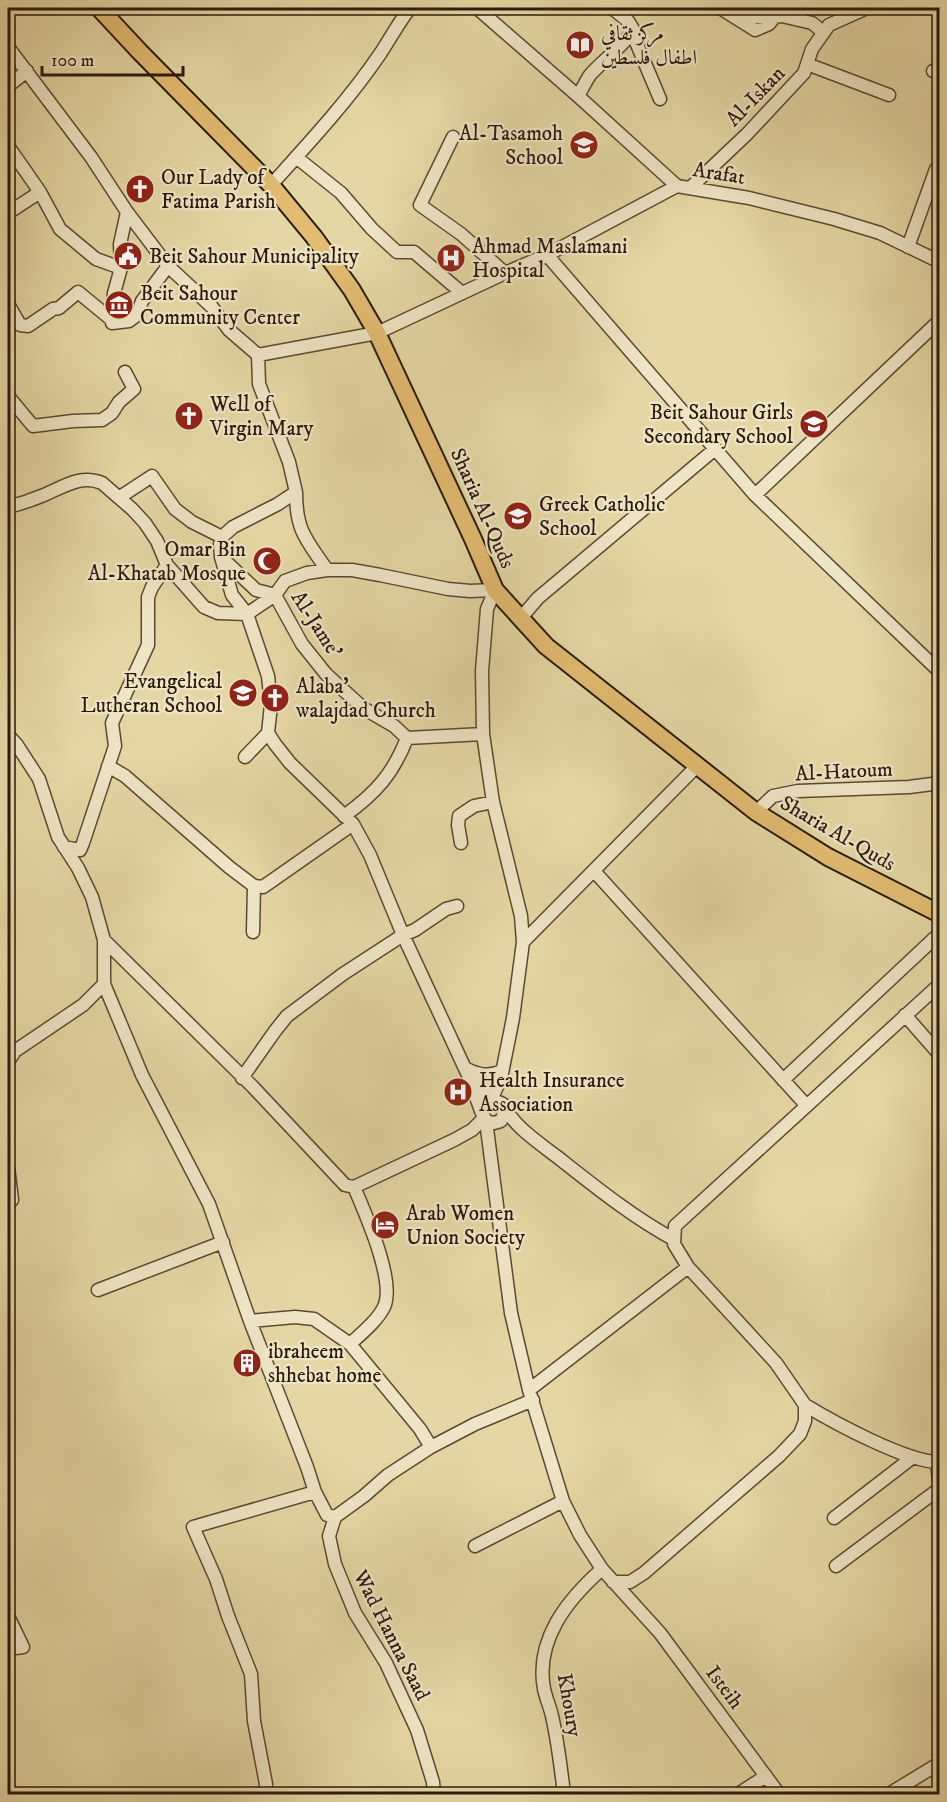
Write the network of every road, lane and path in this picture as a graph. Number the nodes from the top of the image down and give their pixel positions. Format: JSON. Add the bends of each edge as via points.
{"nodes":[{"id":1,"x":99,"y":8,"type":"edge"},
{"id":2,"x":410,"y":8,"type":"edge"},
{"id":3,"x":477,"y":8,"type":"edge"},
{"id":4,"x":612,"y":8,"type":"edge"},
{"id":5,"x":720,"y":8,"type":"edge"},
{"id":6,"x":735,"y":8,"type":"edge"},
{"id":7,"x":867,"y":8,"type":"edge"},
{"id":8,"x":775,"y":17,"type":"junction"},
{"id":9,"x":823,"y":32,"type":"junction"},
{"id":10,"x":631,"y":36,"type":"junction"},
{"id":11,"x":8,"y":48,"type":"edge"},
{"id":12,"x":807,"y":64,"type":"junction"},
{"id":13,"x":27,"y":70,"type":"junction"},
{"id":14,"x":8,"y":86,"type":"edge"},
{"id":15,"x":889,"y":95,"type":"dead end"},
{"id":16,"x":578,"y":96,"type":"junction"},
{"id":17,"x":660,"y":99,"type":"dead end"},
{"id":18,"x":453,"y":137,"type":"dead end"},
{"id":19,"x":8,"y":146,"type":"edge"},
{"id":20,"x":296,"y":157,"type":"junction"},
{"id":21,"x":939,"y":165,"type":"edge"},
{"id":22,"x":271,"y":185,"type":"junction"},
{"id":23,"x":677,"y":186,"type":"junction"},
{"id":24,"x":690,"y":188,"type":"junction"},
{"id":25,"x":40,"y":192,"type":"junction"},
{"id":26,"x":127,"y":212,"type":"junction"},
{"id":27,"x":8,"y":213,"type":"edge"},
{"id":28,"x":908,"y":247,"type":"junction"},
{"id":29,"x":547,"y":255,"type":"junction"},
{"id":30,"x":939,"y":262,"type":"edge"},
{"id":31,"x":168,"y":266,"type":"junction"},
{"id":32,"x":121,"y":268,"type":"junction"},
{"id":33,"x":505,"y":273,"type":"junction"},
{"id":34,"x":462,"y":293,"type":"junction"},
{"id":35,"x":8,"y":304,"type":"edge"},
{"id":36,"x":939,"y":320,"type":"edge"},
{"id":37,"x":112,"y":322,"type":"junction"},
{"id":38,"x":376,"y":333,"type":"junction"},
{"id":39,"x":258,"y":355,"type":"junction"},
{"id":40,"x":125,"y":372,"type":"dead end"},
{"id":41,"x":8,"y":396,"type":"edge"},
{"id":42,"x":715,"y":449,"type":"junction"},
{"id":43,"x":296,"y":492,"type":"junction"},
{"id":44,"x":755,"y":495,"type":"junction"},
{"id":45,"x":120,"y":498,"type":"junction"},
{"id":46,"x":8,"y":507,"type":"edge"},
{"id":47,"x":222,"y":537,"type":"junction"},
{"id":48,"x":221,"y":556,"type":"junction"},
{"id":49,"x":167,"y":565,"type":"junction"},
{"id":50,"x":327,"y":570,"type":"junction"},
{"id":51,"x":495,"y":590,"type":"junction"},
{"id":52,"x":275,"y":595,"type":"junction"},
{"id":53,"x":247,"y":614,"type":"junction"},
{"id":54,"x":520,"y":619,"type":"junction"},
{"id":55,"x":939,"y":672,"type":"edge"},
{"id":56,"x":268,"y":733,"type":"junction"},
{"id":57,"x":483,"y":734,"type":"junction"},
{"id":58,"x":8,"y":735,"type":"edge"},
{"id":59,"x":407,"y":738,"type":"junction"},
{"id":60,"x":245,"y":757,"type":"dead end"},
{"id":61,"x":108,"y":766,"type":"junction"},
{"id":62,"x":696,"y":766,"type":"junction"},
{"id":63,"x":939,"y":783,"type":"edge"},
{"id":64,"x":493,"y":802,"type":"junction"},
{"id":65,"x":756,"y":812,"type":"junction"},
{"id":66,"x":348,"y":820,"type":"junction"},
{"id":67,"x":461,"y":843,"type":"dead end"},
{"id":68,"x":80,"y":853,"type":"junction"},
{"id":69,"x":594,"y":871,"type":"junction"},
{"id":70,"x":255,"y":886,"type":"junction"},
{"id":71,"x":457,"y":906,"type":"dead end"},
{"id":72,"x":939,"y":914,"type":"edge"},
{"id":73,"x":521,"y":916,"type":"junction"},
{"id":74,"x":546,"y":919,"type":"junction"},
{"id":75,"x":253,"y":932,"type":"dead end"},
{"id":76,"x":939,"y":933,"type":"edge"},
{"id":77,"x":404,"y":935,"type":"junction"},
{"id":78,"x":104,"y":940,"type":"junction"},
{"id":79,"x":523,"y":942,"type":"junction"},
{"id":80,"x":104,"y":984,"type":"junction"},
{"id":81,"x":939,"y":984,"type":"edge"},
{"id":82,"x":905,"y":1016,"type":"junction"},
{"id":83,"x":939,"y":1055,"type":"edge"},
{"id":84,"x":8,"y":1062,"type":"edge"},
{"id":85,"x":467,"y":1071,"type":"junction"},
{"id":86,"x":502,"y":1074,"type":"junction"},
{"id":87,"x":242,"y":1078,"type":"junction"},
{"id":88,"x":783,"y":1080,"type":"junction"},
{"id":89,"x":491,"y":1100,"type":"junction"},
{"id":90,"x":806,"y":1105,"type":"junction"},
{"id":91,"x":504,"y":1107,"type":"junction"},
{"id":92,"x":484,"y":1117,"type":"junction"},
{"id":93,"x":501,"y":1121,"type":"junction"},
{"id":94,"x":530,"y":1134,"type":"junction"},
{"id":95,"x":8,"y":1167,"type":"edge"},
{"id":96,"x":354,"y":1187,"type":"junction"},
{"id":97,"x":12,"y":1200,"type":"dead end"},
{"id":98,"x":673,"y":1239,"type":"junction"},
{"id":99,"x":223,"y":1242,"type":"junction"},
{"id":100,"x":688,"y":1267,"type":"junction"},
{"id":101,"x":98,"y":1290,"type":"dead end"},
{"id":102,"x":251,"y":1327,"type":"junction"},
{"id":103,"x":350,"y":1344,"type":"junction"},
{"id":104,"x":531,"y":1395,"type":"junction"},
{"id":105,"x":805,"y":1405,"type":"junction"},
{"id":106,"x":431,"y":1447,"type":"junction"},
{"id":107,"x":913,"y":1457,"type":"junction"},
{"id":108,"x":938,"y":1463,"type":"edge"},
{"id":109,"x":939,"y":1490,"type":"edge"},
{"id":110,"x":315,"y":1492,"type":"junction"},
{"id":111,"x":563,"y":1501,"type":"junction"},
{"id":112,"x":335,"y":1517,"type":"junction"},
{"id":113,"x":834,"y":1518,"type":"dead end"},
{"id":114,"x":475,"y":1546,"type":"dead end"},
{"id":115,"x":836,"y":1566,"type":"dead end"},
{"id":116,"x":602,"y":1569,"type":"junction"},
{"id":117,"x":644,"y":1573,"type":"junction"},
{"id":118,"x":613,"y":1582,"type":"junction"},
{"id":119,"x":637,"y":1606,"type":"junction"},
{"id":120,"x":8,"y":1616,"type":"edge"},
{"id":121,"x":8,"y":1649,"type":"edge"},
{"id":122,"x":939,"y":1763,"type":"edge"},
{"id":123,"x":766,"y":1776,"type":"junction"},
{"id":124,"x":266,"y":1794,"type":"edge"},
{"id":125,"x":434,"y":1794,"type":"edge"},
{"id":126,"x":564,"y":1794,"type":"edge"},
{"id":127,"x":738,"y":1794,"type":"edge"},
{"id":128,"x":779,"y":1794,"type":"edge"},
{"id":129,"x":889,"y":1794,"type":"edge"}],
"edges":[{"from":1,"to":22,"type":"main road","name":"Sharia Al-Quds"},
{"from":2,"to":20,"type":"street","via":[[380,54]]},
{"from":3,"to":16,"type":"street","name":"Arafat"},
{"from":4,"to":10,"type":"street","via":[[628,21],[633,30]]},
{"from":5,"to":8,"type":"street","via":[[755,30]]},
{"from":6,"to":8,"type":"street","via":[[747,16]]},
{"from":7,"to":9,"type":"street","name":"Al-Iskan","via":[[828,25]]},
{"from":8,"to":9,"type":"street","via":[[812,23]]},
{"from":9,"to":12,"type":"street","name":"Al-Iskan"},
{"from":10,"to":16,"type":"street","via":[[612,51]]},
{"from":10,"to":17,"type":"street"},
{"from":11,"to":13,"type":"street"},
{"from":12,"to":15,"type":"street"},
{"from":12,"to":24,"type":"street","name":"Al-Iskan","via":[[804,73],[747,134]]},
{"from":13,"to":14,"type":"street"},
{"from":13,"to":26,"type":"street"},
{"from":16,"to":23,"type":"street","name":"Arafat"},
{"from":18,"to":33,"type":"street","via":[[420,205]]},
{"from":19,"to":25,"type":"street"},
{"from":20,"to":22,"type":"street"},
{"from":20,"to":34,"type":"street","via":[[341,193],[397,252],[414,252]]},
{"from":21,"to":28,"type":"street"},
{"from":22,"to":38,"type":"main road","name":"Sharia Al-Quds","via":[[352,290]]},
{"from":23,"to":24,"type":"street","name":"Arafat"},
{"from":23,"to":29,"type":"street"},
{"from":24,"to":28,"type":"street","name":"Arafat","via":[[834,219],[880,233]]},
{"from":25,"to":27,"type":"street"},
{"from":25,"to":32,"type":"street","via":[[60,229],[96,259]]},
{"from":26,"to":31,"type":"street"},
{"from":26,"to":32,"type":"street","via":[[120,244]]},
{"from":28,"to":30,"type":"street","name":"Arafat"},
{"from":29,"to":33,"type":"street"},
{"from":29,"to":42,"type":"street"},
{"from":31,"to":37,"type":"street","via":[[136,315],[129,321]]},
{"from":31,"to":39,"type":"street"},
{"from":32,"to":37,"type":"street"},
{"from":33,"to":34,"type":"street"},
{"from":34,"to":38,"type":"street"},
{"from":35,"to":37,"type":"street","via":[[20,325],[28,326],[78,292]]},
{"from":36,"to":44,"type":"street"},
{"from":38,"to":39,"type":"street"},
{"from":38,"to":51,"type":"main road","name":"Sharia Al-Quds"},
{"from":39,"to":43,"type":"street","via":[[259,384],[289,462]]},
{"from":40,"to":41,"type":"street","via":[[134,389],[102,420],[33,426]]},
{"from":42,"to":44,"type":"street"},
{"from":42,"to":54,"type":"street","via":[[538,598]]},
{"from":43,"to":47,"type":"street","via":[[244,519]]},
{"from":43,"to":50,"type":"street","via":[[300,530]]},
{"from":44,"to":55,"type":"street"},
{"from":45,"to":46,"type":"street","via":[[96,480],[76,480]]},
{"from":45,"to":47,"type":"street","via":[[152,476],[175,509]]},
{"from":45,"to":49,"type":"street","via":[[157,541]]},
{"from":47,"to":48,"type":"street"},
{"from":48,"to":52,"type":"street","name":"Al-Jame'","via":[[256,590]]},
{"from":48,"to":53,"type":"street","via":[[231,595]]},
{"from":49,"to":53,"type":"street","via":[[204,607],[218,613]]},
{"from":49,"to":61,"type":"street","via":[[148,597],[147,645],[112,723],[115,746]]},
{"from":50,"to":51,"type":"street","via":[[352,570],[448,589]]},
{"from":50,"to":52,"type":"street","via":[[285,581]]},
{"from":51,"to":54,"type":"main road","name":"Sharia Al-Quds"},
{"from":51,"to":57,"type":"street","via":[[487,609]]},
{"from":52,"to":53,"type":"street"},
{"from":52,"to":59,"type":"street","name":"Al-Jame'","via":[[311,658],[363,708]]},
{"from":53,"to":56,"type":"street","via":[[268,676]]},
{"from":54,"to":62,"type":"main road","name":"Sharia Al-Quds","via":[[546,646]]},
{"from":56,"to":60,"type":"street"},
{"from":56,"to":66,"type":"street","via":[[290,763]]},
{"from":57,"to":59,"type":"street"},
{"from":57,"to":64,"type":"street"},
{"from":58,"to":68,"type":"street","via":[[39,778],[64,847]]},
{"from":59,"to":66,"type":"street","via":[[383,783]]},
{"from":61,"to":68,"type":"street"},
{"from":61,"to":70,"type":"street","via":[[125,776]]},
{"from":62,"to":65,"type":"main road","name":"Sharia Al-Quds"},
{"from":62,"to":69,"type":"street"},
{"from":63,"to":65,"type":"street","name":"Al-Hatoum","via":[[798,791],[773,796]]},
{"from":64,"to":67,"type":"street","via":[[474,806],[459,816]]},
{"from":64,"to":73,"type":"street"},
{"from":65,"to":72,"type":"main road","name":"Sharia Al-Quds","via":[[828,857]]},
{"from":66,"to":70,"type":"street","via":[[263,887]]},
{"from":66,"to":77,"type":"street","via":[[370,855]]},
{"from":68,"to":78,"type":"street","via":[[83,879]]},
{"from":69,"to":74,"type":"street"},
{"from":69,"to":88,"type":"street"},
{"from":70,"to":75,"type":"street"},
{"from":71,"to":77,"type":"street"},
{"from":73,"to":74,"type":"street","via":[[531,921]]},
{"from":73,"to":79,"type":"street"},
{"from":74,"to":79,"type":"street"},
{"from":76,"to":88,"type":"street"},
{"from":77,"to":85,"type":"street"},
{"from":77,"to":87,"type":"street","via":[[287,1016]]},
{"from":78,"to":80,"type":"street"},
{"from":78,"to":87,"type":"street"},
{"from":79,"to":86,"type":"street"},
{"from":80,"to":84,"type":"street","via":[[83,1005],[15,1051]]},
{"from":80,"to":99,"type":"street","via":[[142,1075],[209,1204]]},
{"from":81,"to":82,"type":"street"},
{"from":82,"to":83,"type":"street"},
{"from":82,"to":90,"type":"street"},
{"from":85,"to":86,"type":"street"},
{"from":85,"to":89,"type":"street"},
{"from":85,"to":92,"type":"street","name":"Isteih"},
{"from":86,"to":89,"type":"street"},
{"from":86,"to":91,"type":"street"},
{"from":87,"to":96,"type":"street","via":[[345,1185]]},
{"from":88,"to":90,"type":"street"},
{"from":89,"to":91,"type":"street"},
{"from":89,"to":92,"type":"street","via":[[484,1104]]},
{"from":90,"to":98,"type":"street","via":[[675,1226]]},
{"from":91,"to":93,"type":"street"},
{"from":91,"to":94,"type":"street"},
{"from":92,"to":93,"type":"street","via":[[494,1123]]},
{"from":92,"to":96,"type":"street","via":[[472,1130],[454,1140]]},
{"from":92,"to":104,"type":"street","name":"Isteih","via":[[511,1313]]},
{"from":93,"to":94,"type":"street"},
{"from":94,"to":98,"type":"street","via":[[601,1191]]},
{"from":95,"to":97,"type":"street"},
{"from":96,"to":103,"type":"street","via":[[373,1231],[388,1295],[375,1320]]},
{"from":98,"to":100,"type":"street"},
{"from":99,"to":101,"type":"street"},
{"from":99,"to":102,"type":"street"},
{"from":100,"to":104,"type":"street"},
{"from":100,"to":105,"type":"street","via":[[776,1363]]},
{"from":102,"to":103,"type":"street","via":[[295,1317],[314,1319]]},
{"from":102,"to":110,"type":"street"},
{"from":103,"to":106,"type":"street"},
{"from":104,"to":106,"type":"street"},
{"from":104,"to":111,"type":"street","name":"Isteih"},
{"from":105,"to":107,"type":"street"},
{"from":105,"to":117,"type":"street","via":[[806,1421],[786,1449]]},
{"from":106,"to":112,"type":"street"},
{"from":107,"to":108,"type":"street"},
{"from":107,"to":113,"type":"street"},
{"from":108,"to":109,"type":"street"},
{"from":109,"to":115,"type":"street"},
{"from":110,"to":112,"type":"street","via":[[327,1515]]},
{"from":110,"to":124,"type":"street","via":[[193,1527],[251,1674]]},
{"from":111,"to":114,"type":"street"},
{"from":111,"to":116,"type":"street","name":"Isteih"},
{"from":112,"to":125,"type":"street","name":"Wad Hanna Saad","via":[[329,1536],[335,1564],[355,1613],[386,1663],[417,1730]]},
{"from":116,"to":118,"type":"street","name":"Isteih"},
{"from":116,"to":126,"type":"street","name":"Khoury","via":[[559,1617],[550,1632],[544,1662],[544,1690]]},
{"from":117,"to":118,"type":"street","via":[[630,1582]]},
{"from":117,"to":119,"type":"street","via":[[634,1590]]},
{"from":118,"to":119,"type":"street","name":"Isteih"},
{"from":119,"to":123,"type":"street","name":"Isteih"},
{"from":120,"to":121,"type":"street","via":[[23,1647]]},
{"from":122,"to":129,"type":"street"},
{"from":123,"to":127,"type":"street"},
{"from":123,"to":128,"type":"street","name":"Isteih"}]}
